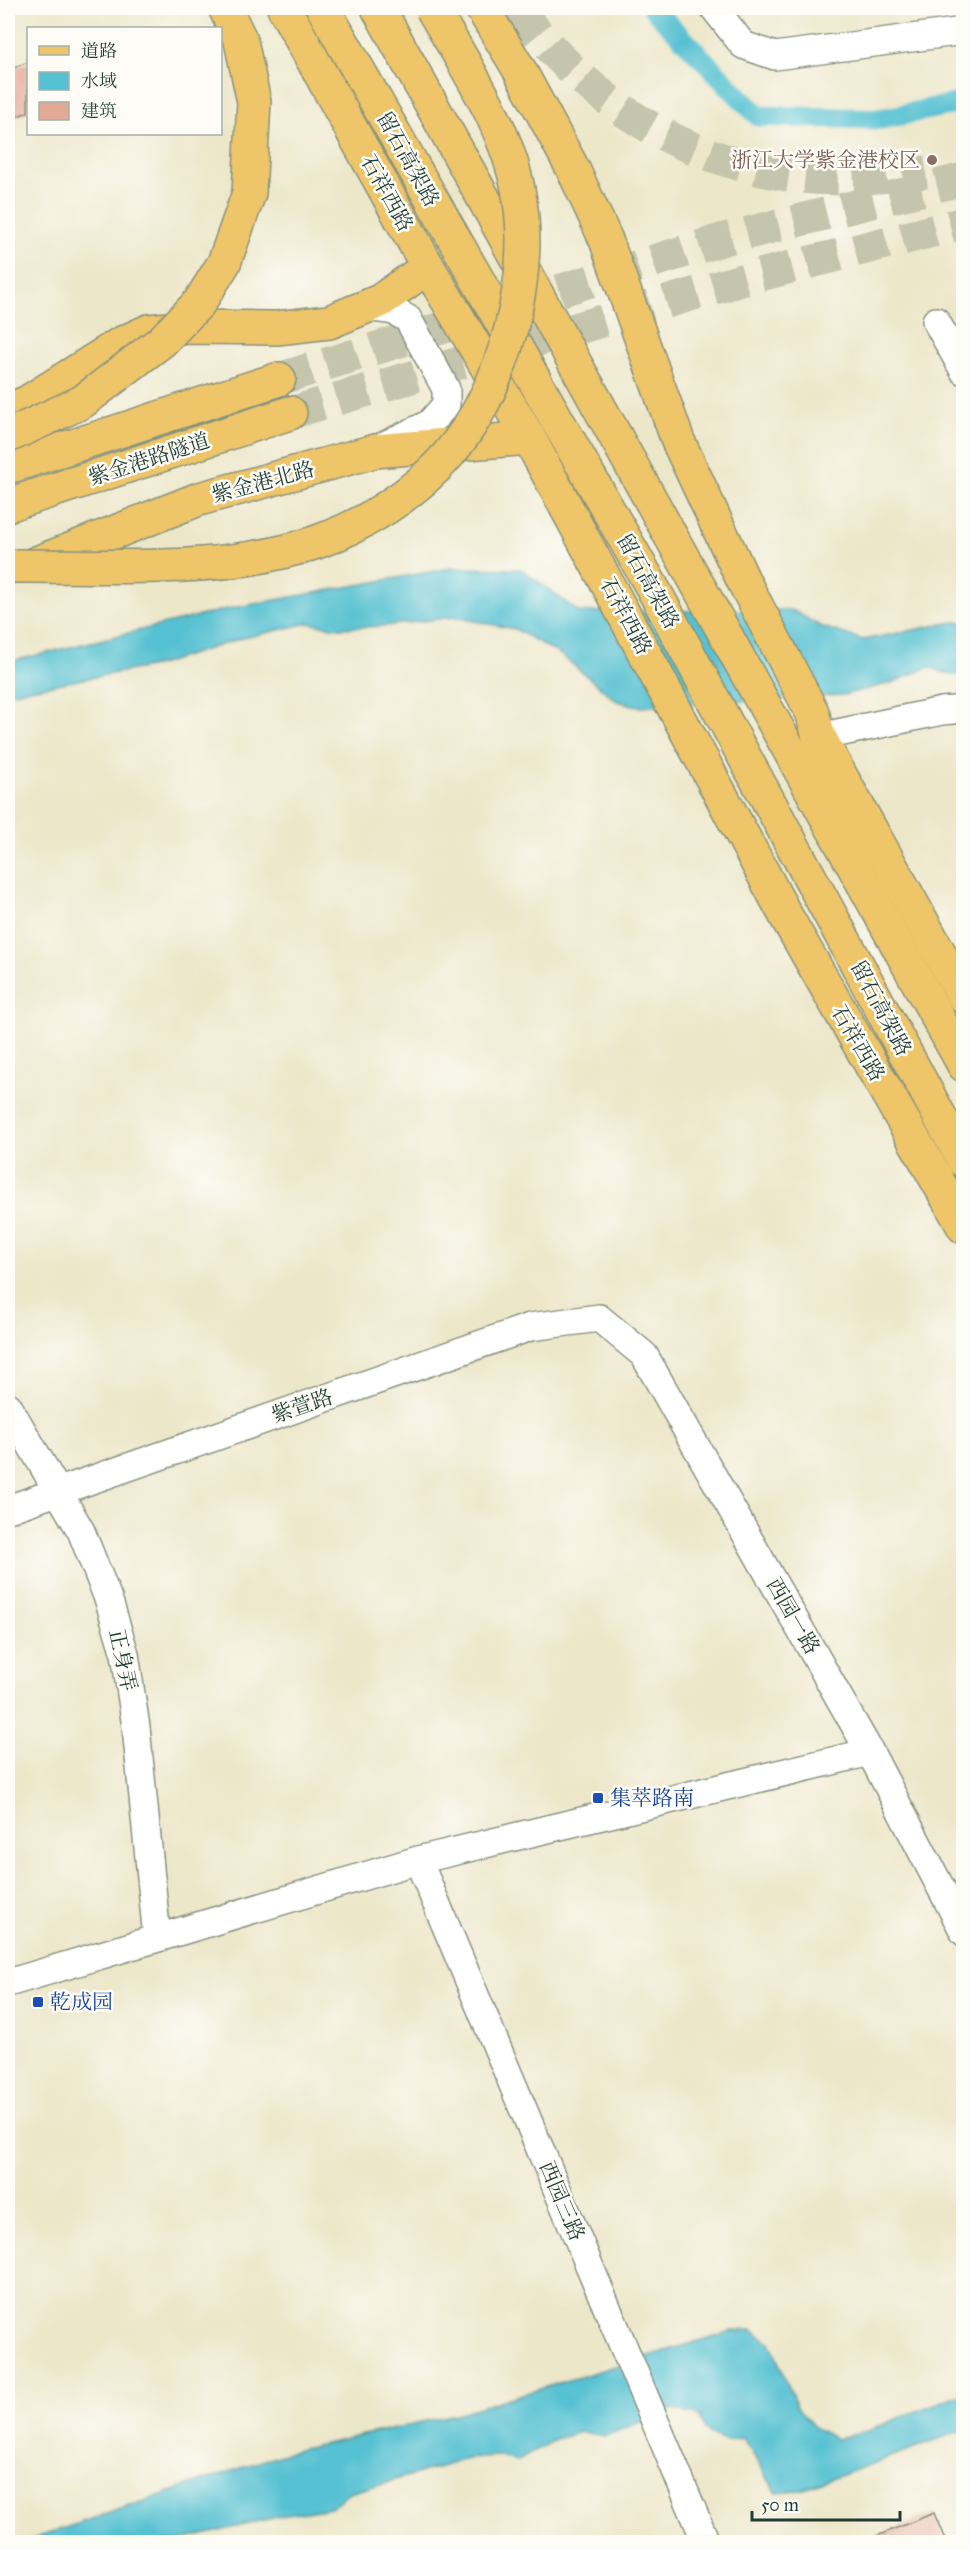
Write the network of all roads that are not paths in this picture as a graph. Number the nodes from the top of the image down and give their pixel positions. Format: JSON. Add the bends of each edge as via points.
{"nodes":[{"id":1,"x":225,"y":8,"type":"edge"},
{"id":2,"x":284,"y":8,"type":"edge"},
{"id":3,"x":323,"y":8,"type":"edge"},
{"id":4,"x":378,"y":8,"type":"edge"},
{"id":5,"x":432,"y":8,"type":"edge"},
{"id":6,"x":482,"y":8,"type":"edge"},
{"id":7,"x":714,"y":8,"type":"edge"},
{"id":8,"x":963,"y":31,"type":"edge"},
{"id":9,"x":428,"y":267,"type":"junction"},
{"id":10,"x":365,"y":307,"type":"junction"},
{"id":11,"x":936,"y":321,"type":"dead end"},
{"id":12,"x":963,"y":371,"type":"edge"},
{"id":13,"x":279,"y":379,"type":"tunnel mouth"},
{"id":14,"x":8,"y":411,"type":"edge"},
{"id":15,"x":290,"y":412,"type":"tunnel mouth"},
{"id":16,"x":8,"y":436,"type":"edge"},
{"id":17,"x":530,"y":438,"type":"junction"},
{"id":18,"x":375,"y":451,"type":"junction"},
{"id":19,"x":8,"y":467,"type":"edge"},
{"id":20,"x":8,"y":505,"type":"edge"},
{"id":21,"x":153,"y":565,"type":"junction"},
{"id":22,"x":8,"y":566,"type":"edge"},
{"id":23,"x":8,"y":573,"type":"edge"},
{"id":24,"x":8,"y":582,"type":"edge"},
{"id":25,"x":963,"y":709,"type":"edge"},
{"id":26,"x":816,"y":724,"type":"junction"},
{"id":27,"x":963,"y":997,"type":"edge"},
{"id":28,"x":963,"y":1065,"type":"edge"},
{"id":29,"x":963,"y":1161,"type":"edge"},
{"id":30,"x":963,"y":1227,"type":"edge"},
{"id":31,"x":599,"y":1318,"type":"joint"},
{"id":32,"x":8,"y":1406,"type":"edge"},
{"id":33,"x":58,"y":1490,"type":"junction"},
{"id":34,"x":8,"y":1509,"type":"edge"},
{"id":35,"x":870,"y":1752,"type":"junction"},
{"id":36,"x":418,"y":1860,"type":"junction"},
{"id":37,"x":963,"y":1932,"type":"edge"},
{"id":38,"x":157,"y":1938,"type":"junction"},
{"id":39,"x":8,"y":1983,"type":"edge"},
{"id":40,"x":706,"y":2542,"type":"edge"}],
"edges":[{"from":1,"to":16,"type":"main road","bridge":true,"via":[[241,41],[254,102],[249,193],[224,263],[199,303],[162,341],[82,402]]},
{"from":2,"to":9,"type":"main road","name":"石祥西路"},
{"from":3,"to":29,"type":"main road","name":"留石高架路","via":[[656,594]]},
{"from":4,"to":28,"type":"main road","name":"留石高架路"},
{"from":5,"to":21,"type":"main road","bridge":true,"via":[[500,134],[518,188],[523,238],[514,320],[486,396],[448,455],[417,484],[350,529],[274,553],[204,563]]},
{"from":6,"to":26,"type":"main road","via":[[573,169],[606,240],[678,441]]},
{"from":7,"to":8,"type":"street","via":[[743,45],[776,56]]},
{"from":9,"to":10,"type":"main road","via":[[380,302]]},
{"from":9,"to":17,"type":"main road","name":"石祥西路"},
{"from":10,"to":14,"type":"main road","via":[[328,322],[277,328],[189,327],[149,331],[120,344]]},
{"from":10,"to":18,"type":"street","via":[[394,311],[408,319],[446,389],[446,405],[429,424]]},
{"from":11,"to":12,"type":"street"},
{"from":13,"to":19,"type":"main road","name":"紫金港路隧道"},
{"from":15,"to":20,"type":"main road","name":"紫金港路隧道"},
{"from":17,"to":18,"type":"main road","name":"紫金港北路"},
{"from":17,"to":30,"type":"main road","name":"石祥西路","via":[[787,918]]},
{"from":18,"to":23,"type":"main road","name":"紫金港北路","via":[[199,499]]},
{"from":21,"to":22,"type":"main road","bridge":true},
{"from":21,"to":24,"type":"main road","bridge":true},
{"from":25,"to":26,"type":"street"},
{"from":26,"to":27,"type":"main road"},
{"from":31,"to":33,"type":"street","name":"紫萱路","via":[[530,1327]]},
{"from":31,"to":35,"type":"street","name":"西园一路","via":[[644,1355]]},
{"from":32,"to":33,"type":"street","name":"正身弄"},
{"from":33,"to":34,"type":"street","name":"紫萱路"},
{"from":33,"to":38,"type":"street","name":"正身弄","via":[[81,1531],[125,1654]]},
{"from":35,"to":36,"type":"street"},
{"from":35,"to":37,"type":"street","name":"西园一路"},
{"from":36,"to":38,"type":"street"},
{"from":36,"to":40,"type":"street","name":"西园三路"},
{"from":38,"to":39,"type":"street"}]}
